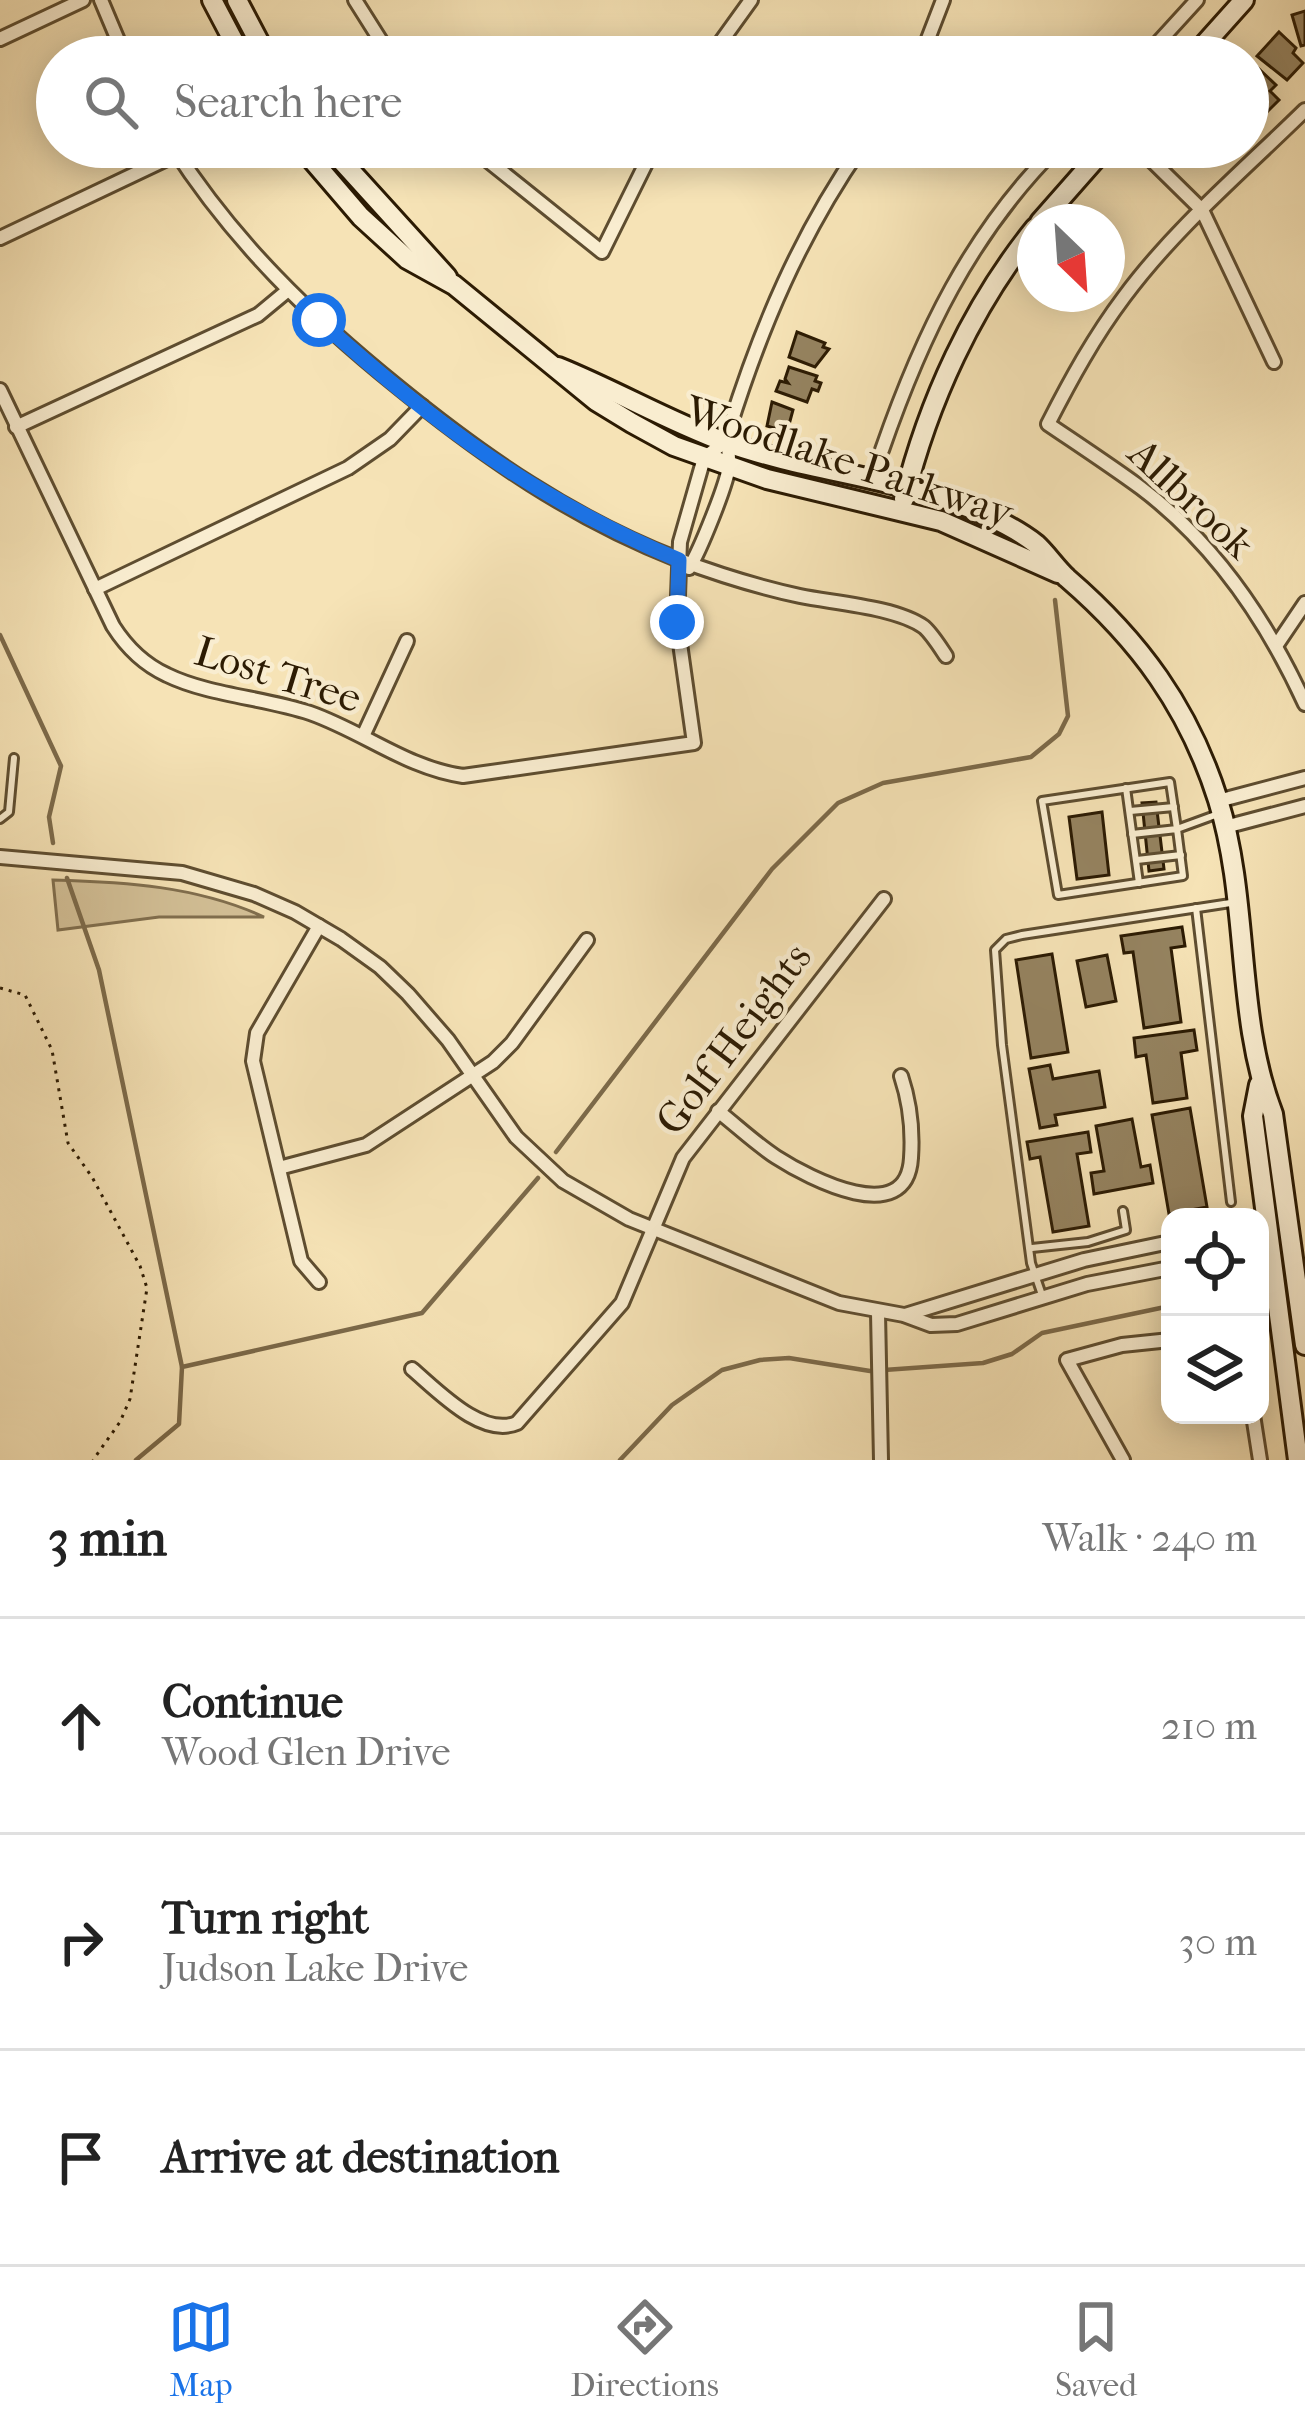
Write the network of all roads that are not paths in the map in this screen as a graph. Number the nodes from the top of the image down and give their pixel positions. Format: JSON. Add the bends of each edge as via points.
{"nodes":[{"id":1,"x":83,"y":0,"type":"edge"},
{"id":2,"x":101,"y":0,"type":"edge"},
{"id":3,"x":212,"y":0,"type":"edge"},
{"id":4,"x":237,"y":0,"type":"edge"},
{"id":5,"x":355,"y":0,"type":"edge"},
{"id":6,"x":752,"y":0,"type":"edge"},
{"id":7,"x":944,"y":0,"type":"edge"},
{"id":8,"x":1197,"y":0,"type":"edge"},
{"id":9,"x":1244,"y":0,"type":"edge"},
{"id":10,"x":116,"y":36,"type":"edge"},
{"id":11,"x":231,"y":36,"type":"edge"},
{"id":12,"x":256,"y":36,"type":"edge"},
{"id":13,"x":378,"y":36,"type":"edge"},
{"id":14,"x":725,"y":36,"type":"edge"},
{"id":15,"x":929,"y":36,"type":"edge"},
{"id":16,"x":1164,"y":36,"type":"edge"},
{"id":17,"x":1212,"y":36,"type":"edge"},
{"id":18,"x":0,"y":39,"type":"edge"},
{"id":19,"x":1305,"y":110,"type":"edge"},
{"id":20,"x":1269,"y":145,"type":"edge"},
{"id":21,"x":139,"y":168,"type":"edge"},
{"id":22,"x":188,"y":168,"type":"edge"},
{"id":23,"x":319,"y":168,"type":"edge"},
{"id":24,"x":348,"y":168,"type":"edge"},
{"id":25,"x":497,"y":168,"type":"edge"},
{"id":26,"x":644,"y":168,"type":"edge"},
{"id":27,"x":847,"y":168,"type":"edge"},
{"id":28,"x":1039,"y":168,"type":"edge"},
{"id":29,"x":1088,"y":168,"type":"edge"},
{"id":30,"x":1159,"y":168,"type":"edge"},
{"id":31,"x":1245,"y":168,"type":"edge"},
{"id":32,"x":1056,"y":204,"type":"edge"},
{"id":33,"x":1202,"y":210,"type":"junction"},
{"id":34,"x":0,"y":238,"type":"edge"},
{"id":35,"x":1017,"y":255,"type":"edge"},
{"id":36,"x":454,"y":285,"type":"junction"},
{"id":37,"x":287,"y":291,"type":"junction"},
{"id":38,"x":1274,"y":362,"type":"dead end"},
{"id":39,"x":558,"y":368,"type":"junction"},
{"id":40,"x":0,"y":390,"type":"edge"},
{"id":41,"x":422,"y":406,"type":"junction"},
{"id":42,"x":16,"y":427,"type":"junction"},
{"id":43,"x":725,"y":442,"type":"junction"},
{"id":44,"x":882,"y":450,"type":"dead end"},
{"id":45,"x":704,"y":458,"type":"junction"},
{"id":46,"x":729,"y":467,"type":"junction"},
{"id":47,"x":907,"y":488,"type":"junction"},
{"id":48,"x":692,"y":506,"type":"junction"},
{"id":49,"x":901,"y":509,"type":"junction"},
{"id":50,"x":712,"y":512,"type":"junction"},
{"id":51,"x":686,"y":562,"type":"junction"},
{"id":52,"x":1063,"y":574,"type":"junction"},
{"id":53,"x":95,"y":590,"type":"junction"},
{"id":54,"x":1305,"y":603,"type":"edge"},
{"id":55,"x":407,"y":640,"type":"dead end"},
{"id":56,"x":1276,"y":646,"type":"junction"},
{"id":57,"x":946,"y":656,"type":"dead end"},
{"id":58,"x":1305,"y":704,"type":"edge"},
{"id":59,"x":364,"y":734,"type":"junction"},
{"id":60,"x":14,"y":758,"type":"dead end"},
{"id":61,"x":1305,"y":778,"type":"edge"},
{"id":62,"x":1126,"y":788,"type":"junction"},
{"id":63,"x":1305,"y":806,"type":"edge"},
{"id":64,"x":1174,"y":807,"type":"junction"},
{"id":65,"x":1129,"y":812,"type":"junction"},
{"id":66,"x":1222,"y":813,"type":"junction"},
{"id":67,"x":0,"y":819,"type":"edge"},
{"id":68,"x":1177,"y":829,"type":"junction"},
{"id":69,"x":1132,"y":834,"type":"junction"},
{"id":70,"x":1180,"y":855,"type":"junction"},
{"id":71,"x":0,"y":857,"type":"edge"},
{"id":72,"x":1136,"y":860,"type":"junction"},
{"id":73,"x":1139,"y":883,"type":"junction"},
{"id":74,"x":884,"y":899,"type":"dead end"},
{"id":75,"x":1238,"y":902,"type":"junction"},
{"id":76,"x":1196,"y":908,"type":"junction"},
{"id":77,"x":319,"y":926,"type":"junction"},
{"id":78,"x":587,"y":940,"type":"dead end"},
{"id":79,"x":473,"y":1076,"type":"junction"},
{"id":80,"x":901,"y":1076,"type":"dead end"},
{"id":81,"x":1260,"y":1080,"type":"junction"},
{"id":82,"x":718,"y":1111,"type":"junction"},
{"id":83,"x":280,"y":1168,"type":"junction"},
{"id":84,"x":1231,"y":1202,"type":"dead end"},
{"id":85,"x":1262,"y":1208,"type":"edge"},
{"id":86,"x":1123,"y":1211,"type":"dead end"},
{"id":87,"x":1289,"y":1228,"type":"junction"},
{"id":88,"x":653,"y":1229,"type":"junction"},
{"id":89,"x":1269,"y":1231,"type":"edge"},
{"id":90,"x":1161,"y":1244,"type":"edge"},
{"id":91,"x":1030,"y":1248,"type":"junction"},
{"id":92,"x":1292,"y":1252,"type":"junction"},
{"id":93,"x":1269,"y":1255,"type":"edge"},
{"id":94,"x":1161,"y":1270,"type":"edge"},
{"id":95,"x":1035,"y":1276,"type":"junction"},
{"id":96,"x":1269,"y":1281,"type":"edge"},
{"id":97,"x":319,"y":1282,"type":"dead end"},
{"id":98,"x":1043,"y":1298,"type":"junction"},
{"id":99,"x":878,"y":1313,"type":"junction"},
{"id":100,"x":904,"y":1315,"type":"junction"},
{"id":101,"x":1161,"y":1341,"type":"edge"},
{"id":102,"x":1305,"y":1345,"type":"edge"},
{"id":103,"x":412,"y":1369,"type":"dead end"},
{"id":104,"x":1254,"y":1424,"type":"edge"},
{"id":105,"x":881,"y":1460,"type":"edge"},
{"id":106,"x":1124,"y":1460,"type":"edge"},
{"id":107,"x":1260,"y":1460,"type":"edge"},
{"id":108,"x":1298,"y":1460,"type":"edge"}],
"edges":[{"from":1,"to":18,"type":"street"},
{"from":2,"to":10,"type":"street"},
{"from":3,"to":11,"type":"street"},
{"from":4,"to":12,"type":"street"},
{"from":5,"to":13,"type":"street"},
{"from":6,"to":14,"type":"street"},
{"from":7,"to":15,"type":"street"},
{"from":8,"to":16,"type":"street"},
{"from":9,"to":17,"type":"street"},
{"from":19,"to":20,"type":"street"},
{"from":21,"to":34,"type":"street"},
{"from":22,"to":37,"type":"street"},
{"from":23,"to":36,"type":"street","name":"Woodlake Parkway","via":[[407,259]]},
{"from":24,"to":36,"type":"street","name":"Woodlake Parkway"},
{"from":25,"to":26,"type":"street","via":[[602,252]]},
{"from":27,"to":43,"type":"street","via":[[784,278]]},
{"from":28,"to":44,"type":"street","via":[[980,236],[922,343]]},
{"from":29,"to":32,"type":"street"},
{"from":30,"to":33,"type":"street"},
{"from":31,"to":33,"type":"street"},
{"from":33,"to":38,"type":"street"},
{"from":33,"to":56,"type":"street","name":"Allbrook","via":[[1126,294],[1048,424],[1183,526]]},
{"from":35,"to":47,"type":"street","via":[[971,322]]},
{"from":36,"to":39,"type":"street","name":"Woodlake Parkway"},
{"from":37,"to":41,"type":"street"},
{"from":37,"to":42,"type":"street","via":[[258,314]]},
{"from":39,"to":43,"type":"street","name":"Woodlake Parkway"},
{"from":39,"to":45,"type":"street","name":"Woodlake Parkway","via":[[596,401]]},
{"from":40,"to":42,"type":"street","name":"Lost Tree"},
{"from":41,"to":51,"type":"street","via":[[515,477]]},
{"from":41,"to":53,"type":"street","via":[[348,468]]},
{"from":42,"to":53,"type":"street","name":"Lost Tree"},
{"from":43,"to":45,"type":"street"},
{"from":43,"to":46,"type":"street"},
{"from":43,"to":47,"type":"street","name":"Woodlake Parkway"},
{"from":45,"to":46,"type":"street","name":"Woodlake Parkway"},
{"from":45,"to":48,"type":"street"},
{"from":46,"to":49,"type":"street","name":"Woodlake Parkway"},
{"from":46,"to":50,"type":"street"},
{"from":47,"to":49,"type":"street"},
{"from":47,"to":52,"type":"street","name":"Woodlake Parkway","via":[[1035,543]]},
{"from":48,"to":50,"type":"street"},
{"from":48,"to":51,"type":"street","via":[[680,542]]},
{"from":49,"to":52,"type":"street","name":"Woodlake Parkway"},
{"from":50,"to":51,"type":"street"},
{"from":51,"to":57,"type":"street","via":[[902,618],[925,628]]},
{"from":51,"to":59,"type":"street","name":"Lost Tree","via":[[677,622],[694,743],[464,776],[415,764]]},
{"from":52,"to":66,"type":"street","name":"Woodlake Parkway","via":[[1119,625],[1164,682],[1198,742]]},
{"from":53,"to":59,"type":"street","name":"Lost Tree","via":[[124,643],[155,669]]},
{"from":54,"to":56,"type":"street"},
{"from":55,"to":59,"type":"street"},
{"from":56,"to":58,"type":"street","name":"Allbrook"},
{"from":60,"to":67,"type":"lane","via":[[9,812]]},
{"from":61,"to":66,"type":"street"},
{"from":62,"to":64,"type":"lane","via":[[1170,782]]},
{"from":62,"to":65,"type":"lane"},
{"from":62,"to":73,"type":"lane","via":[[1042,801],[1058,895]]},
{"from":63,"to":66,"type":"street"},
{"from":64,"to":65,"type":"lane"},
{"from":64,"to":68,"type":"lane"},
{"from":65,"to":69,"type":"lane"},
{"from":66,"to":68,"type":"lane"},
{"from":66,"to":75,"type":"street","name":"Woodlake Parkway"},
{"from":68,"to":69,"type":"lane"},
{"from":68,"to":70,"type":"lane"},
{"from":69,"to":72,"type":"lane"},
{"from":70,"to":72,"type":"lane"},
{"from":70,"to":73,"type":"lane","via":[[1183,876]]},
{"from":71,"to":77,"type":"street","via":[[182,873],[254,894]]},
{"from":72,"to":73,"type":"lane"},
{"from":74,"to":82,"type":"street","name":"Golf Heights"},
{"from":75,"to":76,"type":"lane"},
{"from":75,"to":81,"type":"street","name":"Woodlake Parkway"},
{"from":76,"to":84,"type":"lane"},
{"from":76,"to":91,"type":"lane","via":[[1022,935],[995,950]]},
{"from":77,"to":79,"type":"street","via":[[380,967]]},
{"from":77,"to":83,"type":"street","via":[[256,1033],[253,1061]]},
{"from":78,"to":79,"type":"street","via":[[512,1043]]},
{"from":79,"to":83,"type":"street","via":[[366,1145]]},
{"from":79,"to":88,"type":"street","via":[[538,1160],[590,1199]]},
{"from":80,"to":82,"type":"street","via":[[910,1104],[910,1171],[902,1188],[886,1196],[807,1174]]},
{"from":81,"to":85,"type":"street","name":"Woodlake Parkway","via":[[1253,1116]]},
{"from":81,"to":87,"type":"street","name":"Woodlake Parkway","via":[[1273,1114]]},
{"from":82,"to":88,"type":"street","name":"Golf Heights","via":[[682,1158]]},
{"from":83,"to":97,"type":"street","via":[[301,1261]]},
{"from":86,"to":91,"type":"lane","via":[[1126,1230]]},
{"from":87,"to":89,"type":"street"},
{"from":87,"to":92,"type":"street","name":"Woodlake Parkway"},
{"from":88,"to":99,"type":"street"},
{"from":88,"to":103,"type":"street","name":"Golf Heights","via":[[622,1304],[517,1423],[488,1426]]},
{"from":90,"to":95,"type":"street"},
{"from":91,"to":95,"type":"lane"},
{"from":92,"to":93,"type":"street"},
{"from":92,"to":102,"type":"street","name":"Woodlake Parkway"},
{"from":94,"to":98,"type":"street"},
{"from":95,"to":98,"type":"lane"},
{"from":95,"to":100,"type":"street"},
{"from":96,"to":108,"type":"street","name":"Woodlake Parkway"},
{"from":98,"to":100,"type":"street","via":[[957,1324]]},
{"from":99,"to":100,"type":"street"},
{"from":99,"to":105,"type":"street"},
{"from":101,"to":106,"type":"street","via":[[1067,1360]]},
{"from":104,"to":107,"type":"street"}]}
